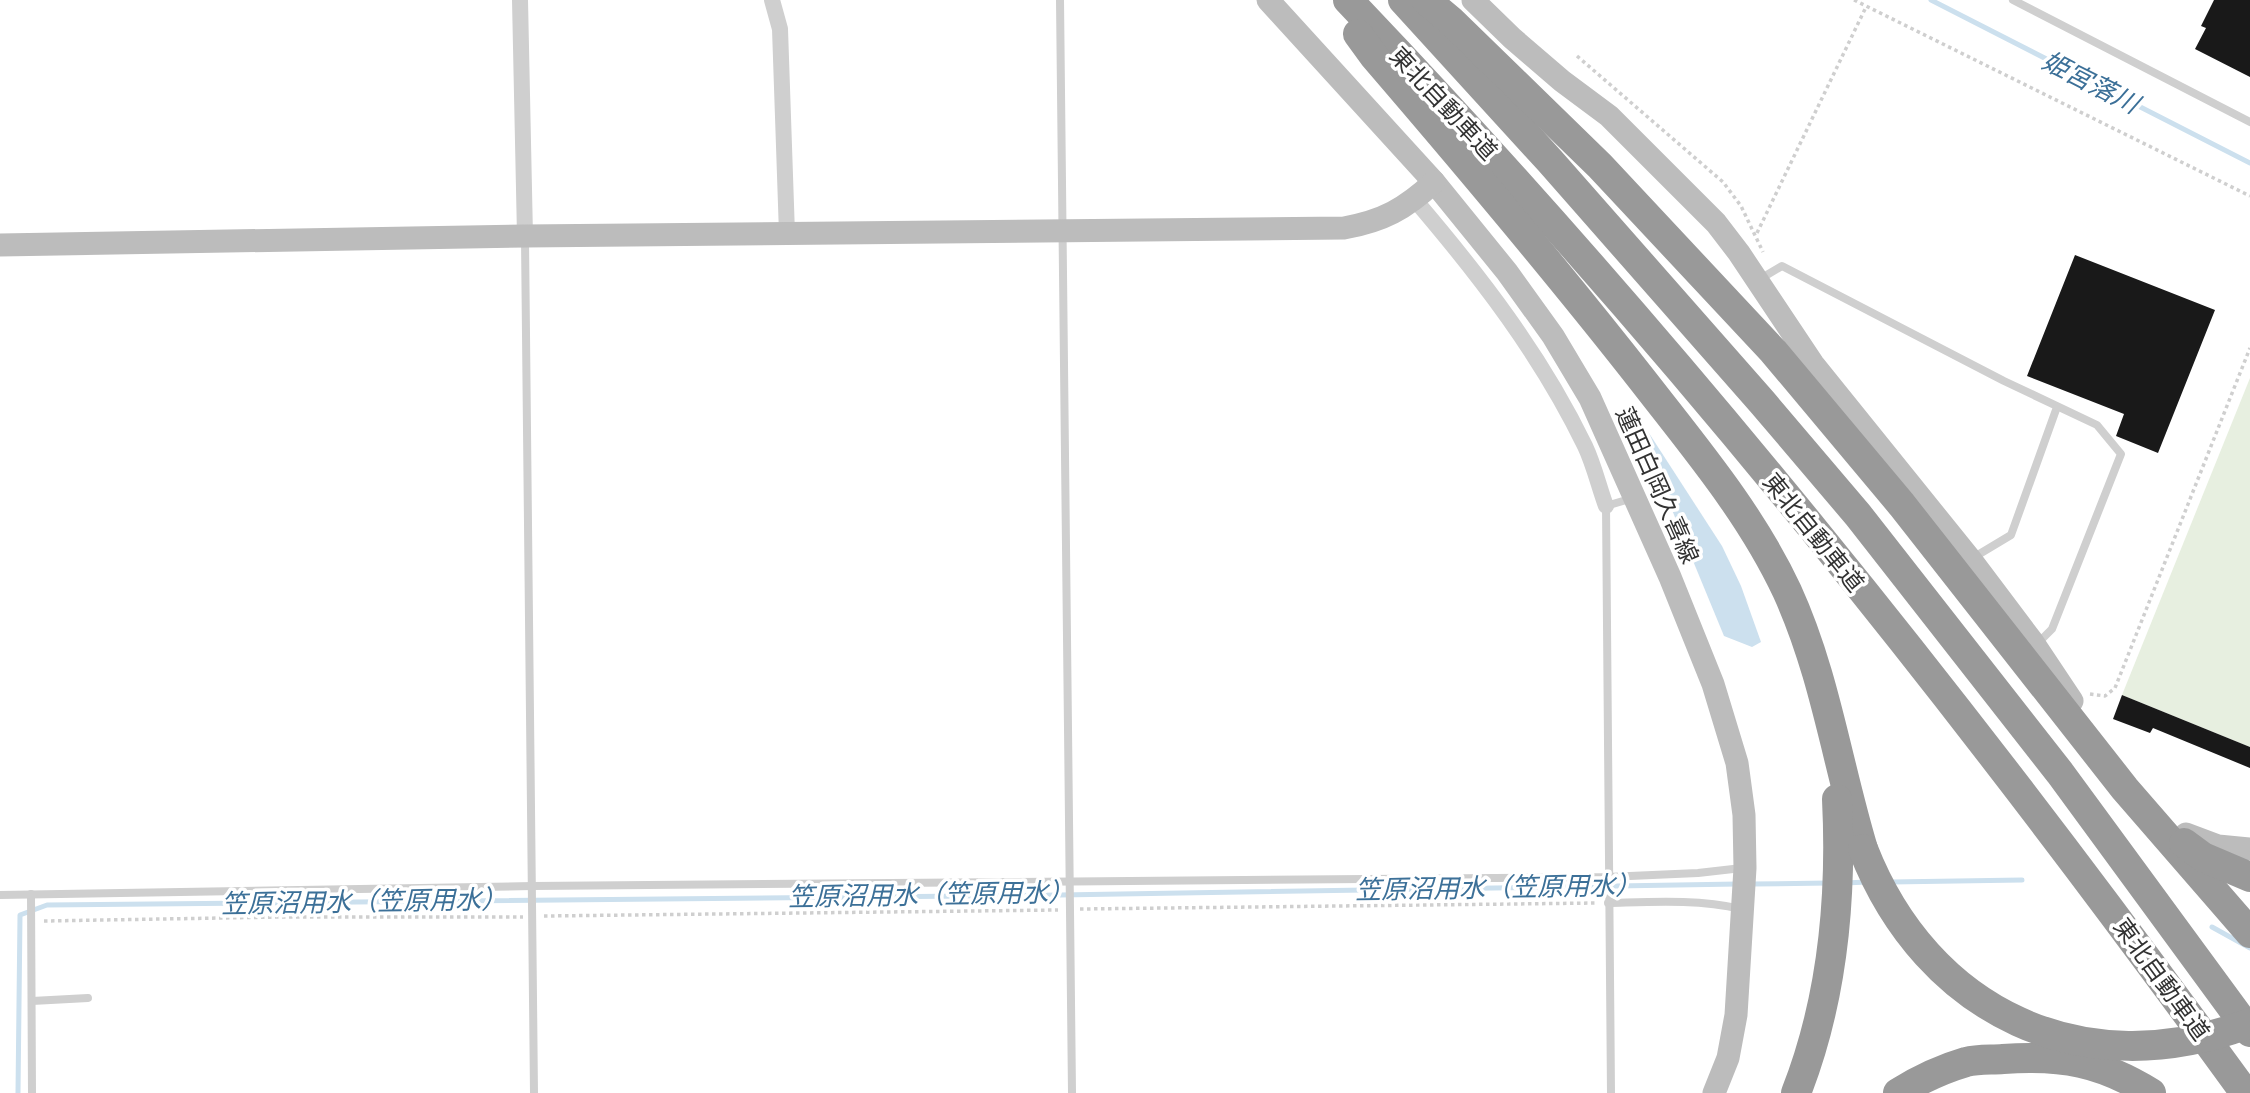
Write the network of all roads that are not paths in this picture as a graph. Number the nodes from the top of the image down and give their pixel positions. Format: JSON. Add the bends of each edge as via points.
{"nodes":[{"id":1,"x":520,"y":0,"type":"edge"},
{"id":2,"x":772,"y":0,"type":"edge"},
{"id":3,"x":1060,"y":0,"type":"edge"},
{"id":4,"x":1334,"y":0,"type":"edge"},
{"id":5,"x":1348,"y":0,"type":"edge"},
{"id":6,"x":1403,"y":0,"type":"edge"},
{"id":7,"x":1426,"y":0,"type":"edge"},
{"id":8,"x":1473,"y":0,"type":"edge"},
{"id":9,"x":2013,"y":0,"type":"edge"},
{"id":10,"x":1272,"y":3,"type":"edge"},
{"id":11,"x":2250,"y":122,"type":"edge"},
{"id":12,"x":1434,"y":182,"type":"junction"},
{"id":13,"x":1415,"y":200,"type":"junction"},
{"id":14,"x":1062,"y":229,"type":"junction"},
{"id":15,"x":787,"y":234,"type":"junction"},
{"id":16,"x":525,"y":236,"type":"junction"},
{"id":17,"x":0,"y":244,"type":"edge"},
{"id":18,"x":1757,"y":281,"type":"junction"},
{"id":19,"x":2057,"y":407,"type":"junction"},
{"id":20,"x":1636,"y":497,"type":"junction"},
{"id":21,"x":1606,"y":506,"type":"junction"},
{"id":22,"x":1971,"y":560,"type":"junction"},
{"id":23,"x":2035,"y":646,"type":"junction"},
{"id":24,"x":2146,"y":812,"type":"junction"},
{"id":25,"x":2250,"y":849,"type":"edge"},
{"id":26,"x":1851,"y":850,"type":"junction"},
{"id":27,"x":1745,"y":867,"type":"junction"},
{"id":28,"x":1607,"y":877,"type":"junction"},
{"id":29,"x":2250,"y":877,"type":"edge"},
{"id":30,"x":1070,"y":883,"type":"junction"},
{"id":31,"x":533,"y":888,"type":"junction"},
{"id":32,"x":0,"y":895,"type":"edge"},
{"id":33,"x":31,"y":897,"type":"junction"},
{"id":34,"x":1608,"y":903,"type":"junction"},
{"id":35,"x":1743,"y":910,"type":"junction"},
{"id":36,"x":2250,"y":933,"type":"edge"},
{"id":37,"x":88,"y":998,"type":"dead end"},
{"id":38,"x":32,"y":1001,"type":"junction"},
{"id":39,"x":2250,"y":1023,"type":"edge"},
{"id":40,"x":2250,"y":1032,"type":"edge"},
{"id":41,"x":1990,"y":1060,"type":"junction"},
{"id":42,"x":32,"y":1093,"type":"edge"},
{"id":43,"x":534,"y":1093,"type":"edge"},
{"id":44,"x":1072,"y":1093,"type":"edge"},
{"id":45,"x":1611,"y":1093,"type":"edge"},
{"id":46,"x":1714,"y":1093,"type":"edge"},
{"id":47,"x":1796,"y":1093,"type":"edge"},
{"id":48,"x":1898,"y":1093,"type":"edge"},
{"id":49,"x":1923,"y":1093,"type":"edge"},
{"id":50,"x":2151,"y":1093,"type":"edge"},
{"id":51,"x":2245,"y":1093,"type":"edge"}],
"edges":[{"from":1,"to":16,"type":"street"},
{"from":2,"to":15,"type":"street","via":[[780,29]]},
{"from":3,"to":14,"type":"lane"},
{"from":4,"to":26,"type":"highway","via":[[1374,56],[1581,302],[1743,510],[1767,550],[1817,668],[1843,780]]},
{"from":5,"to":51,"type":"highway","name":"東北自動車道","via":[[1545,212],[1824,542],[2117,917]]},
{"from":6,"to":40,"type":"highway","name":"東北自動車道","via":[[1550,161],[1858,515],[2060,772]]},
{"from":7,"to":24,"type":"highway","via":[[1600,166],[1773,351]]},
{"from":8,"to":18,"type":"street","via":[[1552,72],[1609,116],[1716,223]]},
{"from":9,"to":11,"type":"lane"},
{"from":10,"to":12,"type":"street","name":"蓮田白岡久喜線"},
{"from":12,"to":13,"type":"street"},
{"from":12,"to":20,"type":"street","name":"蓮田白岡久喜線","via":[[1553,337],[1590,398]]},
{"from":13,"to":14,"type":"street","via":[[1368,224],[1344,228]]},
{"from":13,"to":21,"type":"street","via":[[1459,251],[1530,349],[1586,448]]},
{"from":14,"to":15,"type":"street"},
{"from":14,"to":30,"type":"lane"},
{"from":15,"to":16,"type":"street"},
{"from":16,"to":17,"type":"street"},
{"from":16,"to":31,"type":"lane"},
{"from":18,"to":19,"type":"lane","via":[[1782,266]]},
{"from":18,"to":22,"type":"street","via":[[1813,364]]},
{"from":19,"to":22,"type":"lane","via":[[2011,536]]},
{"from":19,"to":23,"type":"lane","via":[[2097,425],[2121,454],[2052,629]]},
{"from":20,"to":21,"type":"lane"},
{"from":20,"to":27,"type":"street","name":"蓮田白岡久喜線","via":[[1713,684],[1733,750],[1744,815]]},
{"from":21,"to":28,"type":"lane"},
{"from":22,"to":23,"type":"street"},
{"from":23,"to":25,"type":"street","via":[[2128,785],[2147,806],[2199,841]]},
{"from":24,"to":29,"type":"highway","via":[[2203,857]]},
{"from":24,"to":36,"type":"highway"},
{"from":26,"to":39,"type":"highway","bridge":true,"via":[[1875,878],[1913,940],[1937,966],[1965,991],[2025,1025],[2057,1037],[2124,1047],[2193,1040]]},
{"from":26,"to":47,"type":"highway","via":[[1825,996]]},
{"from":27,"to":28,"type":"lane"},
{"from":27,"to":35,"type":"street","name":"蓮田白岡久喜線"},
{"from":28,"to":30,"type":"lane"},
{"from":28,"to":34,"type":"lane"},
{"from":30,"to":31,"type":"lane"},
{"from":30,"to":44,"type":"lane"},
{"from":31,"to":33,"type":"lane"},
{"from":31,"to":43,"type":"lane"},
{"from":32,"to":33,"type":"lane"},
{"from":33,"to":38,"type":"lane"},
{"from":34,"to":35,"type":"lane","via":[[1666,901]]},
{"from":34,"to":45,"type":"lane"},
{"from":35,"to":46,"type":"street","name":"蓮田白岡久喜線","via":[[1736,1015],[1728,1058]]},
{"from":37,"to":38,"type":"lane"},
{"from":38,"to":42,"type":"lane"},
{"from":41,"to":48,"type":"highway","via":[[1945,1069]]},
{"from":41,"to":49,"type":"highway","via":[[1949,1076]]},
{"from":41,"to":50,"type":"highway","via":[[2040,1056],[2077,1061]]}]}
